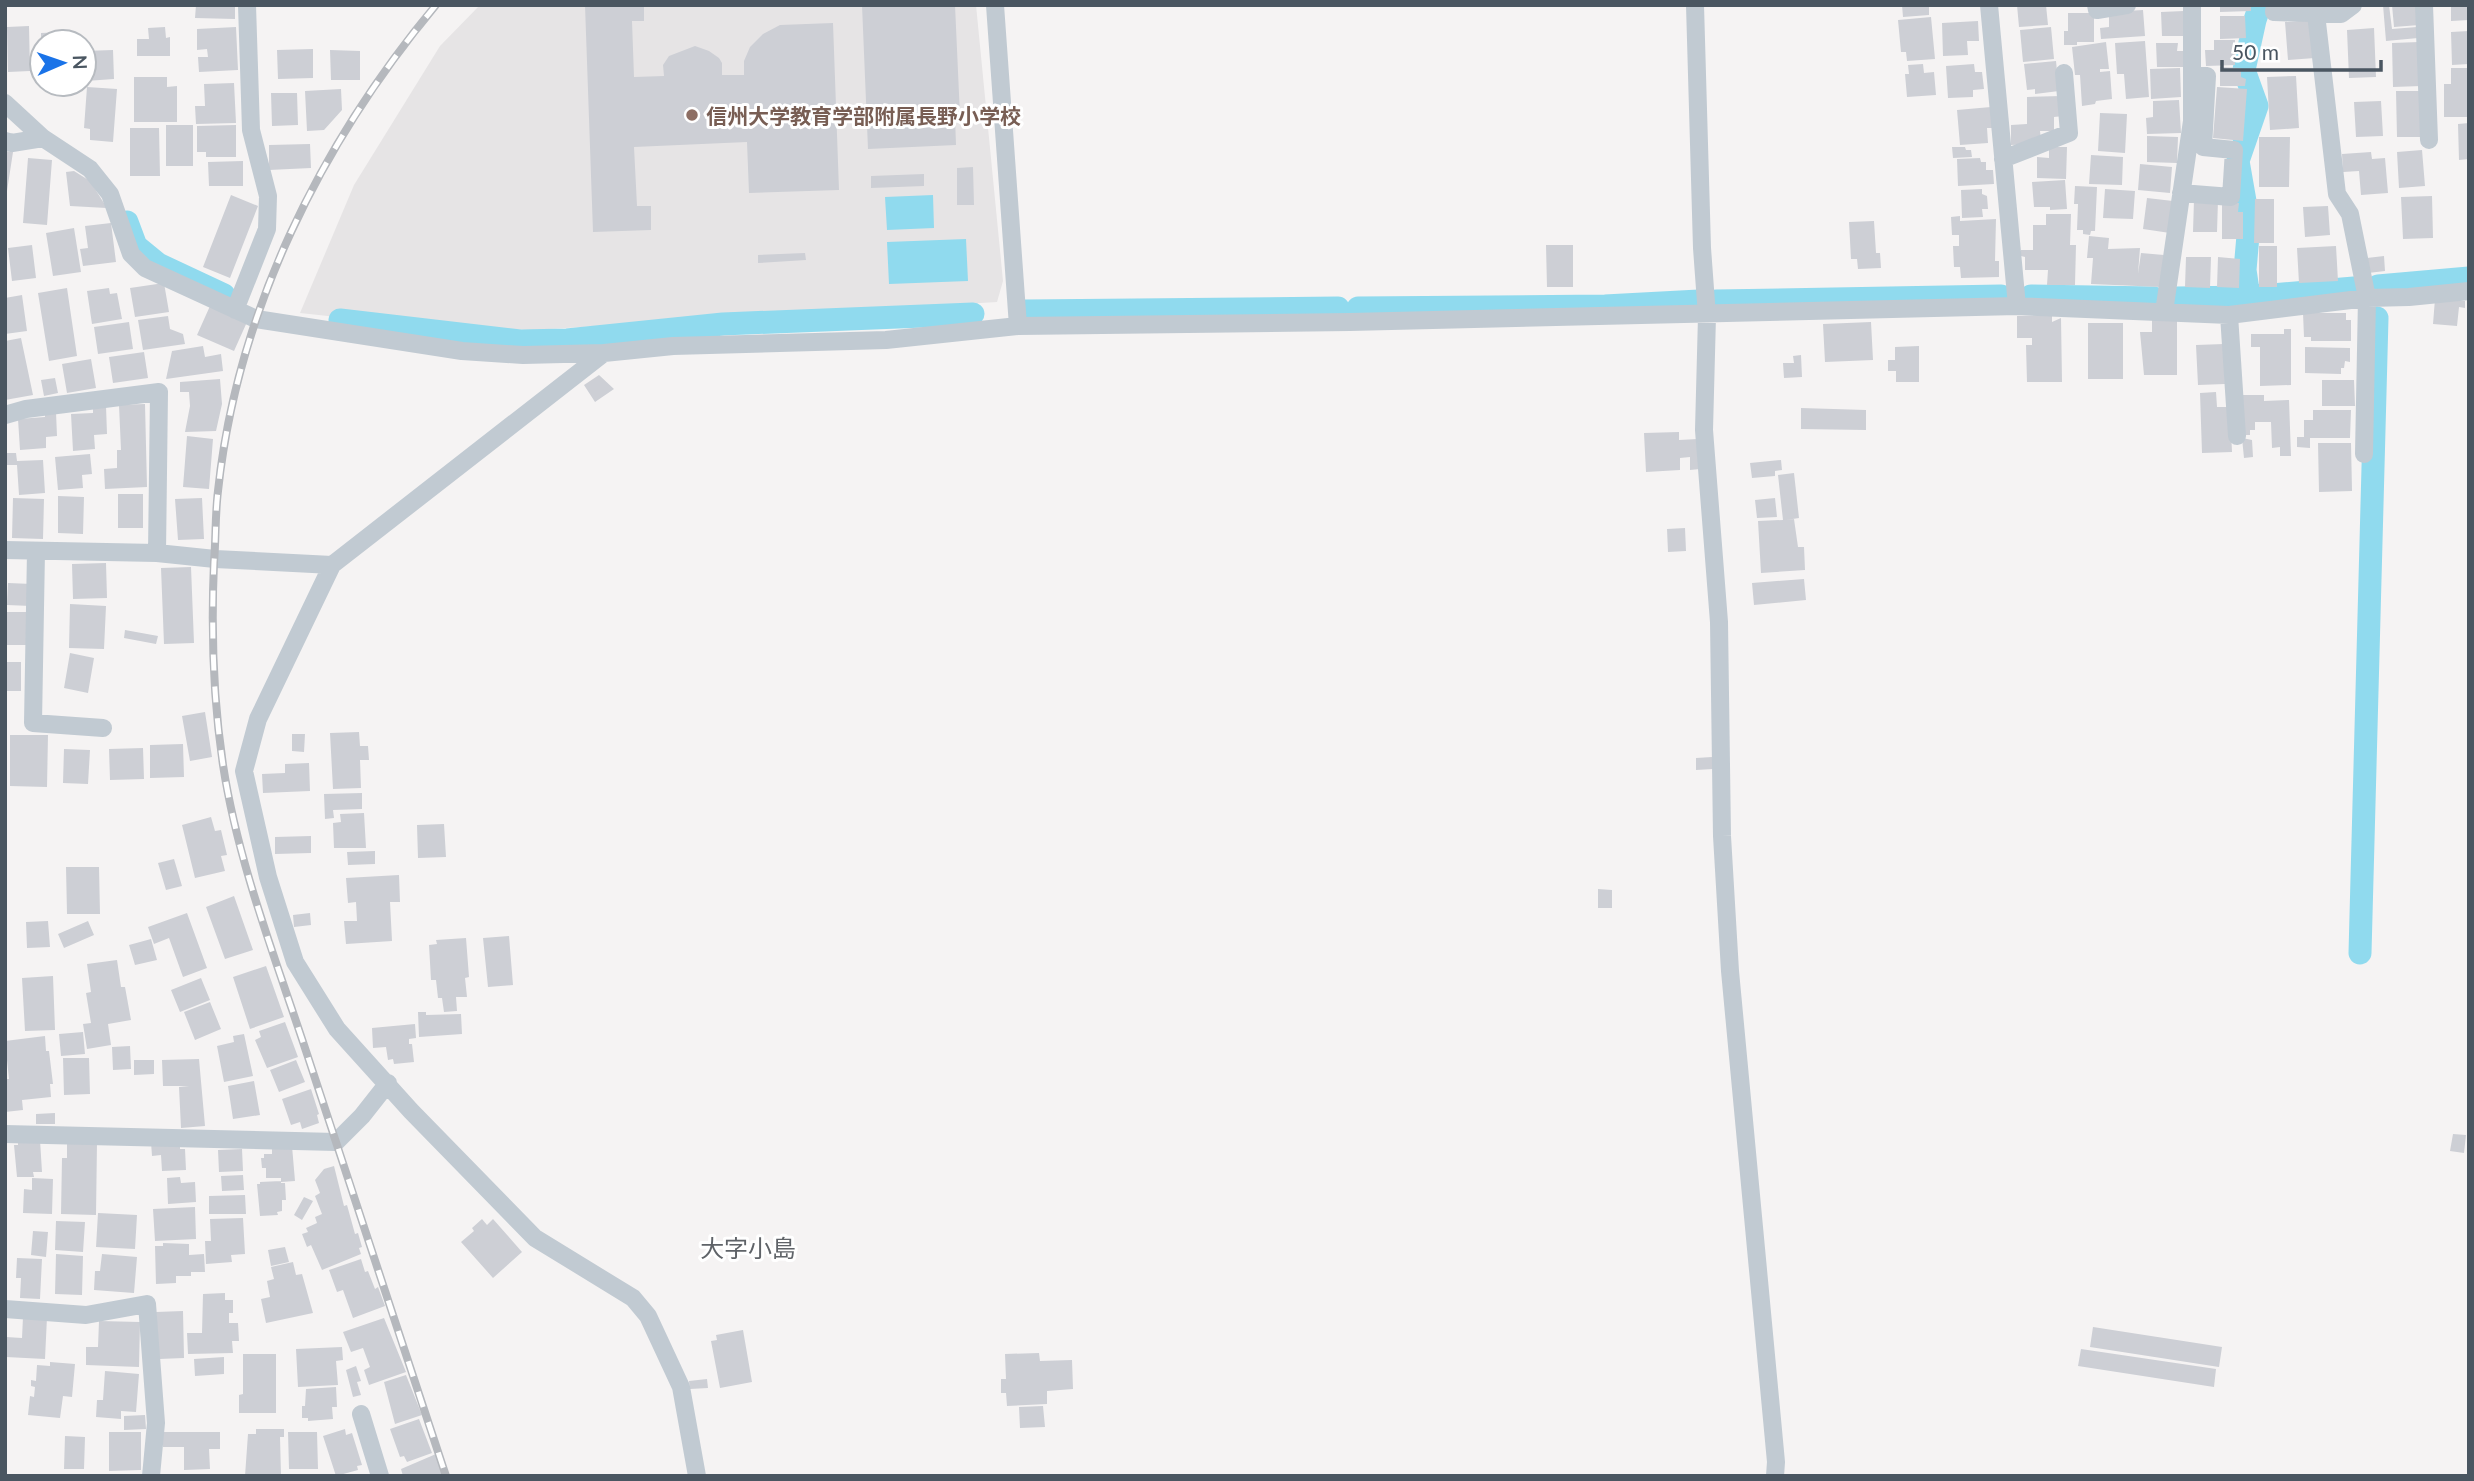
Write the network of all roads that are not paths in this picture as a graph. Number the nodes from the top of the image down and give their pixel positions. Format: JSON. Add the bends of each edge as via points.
{"nodes":[{"id":1,"x":247,"y":5,"type":"edge"},
{"id":2,"x":995,"y":5,"type":"edge"},
{"id":3,"x":1695,"y":5,"type":"edge"},
{"id":4,"x":1989,"y":5,"type":"edge"},
{"id":5,"x":2096,"y":5,"type":"edge"},
{"id":6,"x":2127,"y":5,"type":"edge"},
{"id":7,"x":2192,"y":5,"type":"edge"},
{"id":8,"x":2275,"y":5,"type":"edge"},
{"id":9,"x":2353,"y":5,"type":"edge"},
{"id":10,"x":2424,"y":5,"type":"edge"},
{"id":11,"x":2316,"y":14,"type":"junction"},
{"id":12,"x":2064,"y":73,"type":"dead end"},
{"id":13,"x":2192,"y":75,"type":"junction"},
{"id":14,"x":5,"y":103,"type":"edge"},
{"id":15,"x":43,"y":138,"type":"junction"},
{"id":16,"x":2429,"y":140,"type":"dead end"},
{"id":17,"x":5,"y":141,"type":"edge"},
{"id":18,"x":2003,"y":159,"type":"junction"},
{"id":19,"x":2181,"y":193,"type":"junction"},
{"id":20,"x":2469,"y":291,"type":"edge"},
{"id":21,"x":2367,"y":298,"type":"junction"},
{"id":22,"x":2017,"y":306,"type":"junction"},
{"id":23,"x":235,"y":310,"type":"junction"},
{"id":24,"x":2164,"y":312,"type":"junction"},
{"id":25,"x":1707,"y":313,"type":"junction"},
{"id":26,"x":2229,"y":315,"type":"junction"},
{"id":27,"x":1018,"y":326,"type":"junction"},
{"id":28,"x":604,"y":353,"type":"junction"},
{"id":29,"x":5,"y":415,"type":"edge"},
{"id":30,"x":2237,"y":436,"type":"dead end"},
{"id":31,"x":2364,"y":454,"type":"dead end"},
{"id":32,"x":5,"y":550,"type":"edge"},
{"id":33,"x":36,"y":551,"type":"junction"},
{"id":34,"x":157,"y":553,"type":"junction"},
{"id":35,"x":332,"y":565,"type":"junction"},
{"id":36,"x":103,"y":728,"type":"dead end"},
{"id":37,"x":388,"y":1083,"type":"junction"},
{"id":38,"x":5,"y":1134,"type":"edge"},
{"id":39,"x":5,"y":1309,"type":"edge"},
{"id":40,"x":361,"y":1414,"type":"dead end"},
{"id":41,"x":151,"y":1476,"type":"edge"},
{"id":42,"x":380,"y":1476,"type":"edge"},
{"id":43,"x":697,"y":1476,"type":"edge"},
{"id":44,"x":1775,"y":1476,"type":"edge"}],
"edges":[{"from":1,"to":23,"type":"street","via":[[251,130],[268,196],[267,229]]},
{"from":2,"to":27,"type":"street"},
{"from":3,"to":25,"type":"street"},
{"from":4,"to":18,"type":"street"},
{"from":5,"to":6,"type":"street","via":[[2097,10]]},
{"from":7,"to":13,"type":"street"},
{"from":8,"to":11,"type":"street","via":[[2274,12]]},
{"from":9,"to":11,"type":"street","via":[[2341,14]]},
{"from":10,"to":16,"type":"street"},
{"from":11,"to":21,"type":"street","via":[[2337,194],[2350,214]]},
{"from":12,"to":18,"type":"street","via":[[2069,133]]},
{"from":13,"to":19,"type":"street","via":[[2192,121]]},
{"from":13,"to":19,"type":"street","via":[[2207,76],[2203,147],[2234,150],[2231,197]]},
{"from":14,"to":15,"type":"street"},
{"from":15,"to":17,"type":"street"},
{"from":15,"to":23,"type":"street","via":[[90,169],[110,194],[131,254],[145,268]]},
{"from":18,"to":22,"type":"street"},
{"from":19,"to":24,"type":"street"},
{"from":20,"to":21,"type":"street"},
{"from":21,"to":26,"type":"street"},
{"from":21,"to":31,"type":"street"},
{"from":22,"to":24,"type":"street"},
{"from":22,"to":25,"type":"street"},
{"from":23,"to":28,"type":"street","via":[[256,319],[462,351]]},
{"from":24,"to":26,"type":"street"},
{"from":25,"to":27,"type":"street"},
{"from":25,"to":44,"type":"street","via":[[1704,430],[1719,622],[1725,890]]},
{"from":26,"to":30,"type":"street"},
{"from":27,"to":28,"type":"street","via":[[886,340],[673,346]]},
{"from":28,"to":35,"type":"street"},
{"from":29,"to":34,"type":"street","via":[[159,393]]},
{"from":32,"to":33,"type":"street"},
{"from":33,"to":34,"type":"street"},
{"from":33,"to":36,"type":"street","via":[[33,723]]},
{"from":34,"to":35,"type":"street"},
{"from":35,"to":37,"type":"street","via":[[258,719],[244,771],[268,877],[295,962],[337,1028]]},
{"from":37,"to":38,"type":"street","via":[[336,1142]]},
{"from":37,"to":43,"type":"street","via":[[534,1238],[633,1298],[648,1316],[681,1387]]},
{"from":39,"to":41,"type":"street","via":[[86,1315],[148,1304],[156,1423]]},
{"from":40,"to":42,"type":"street"}]}
